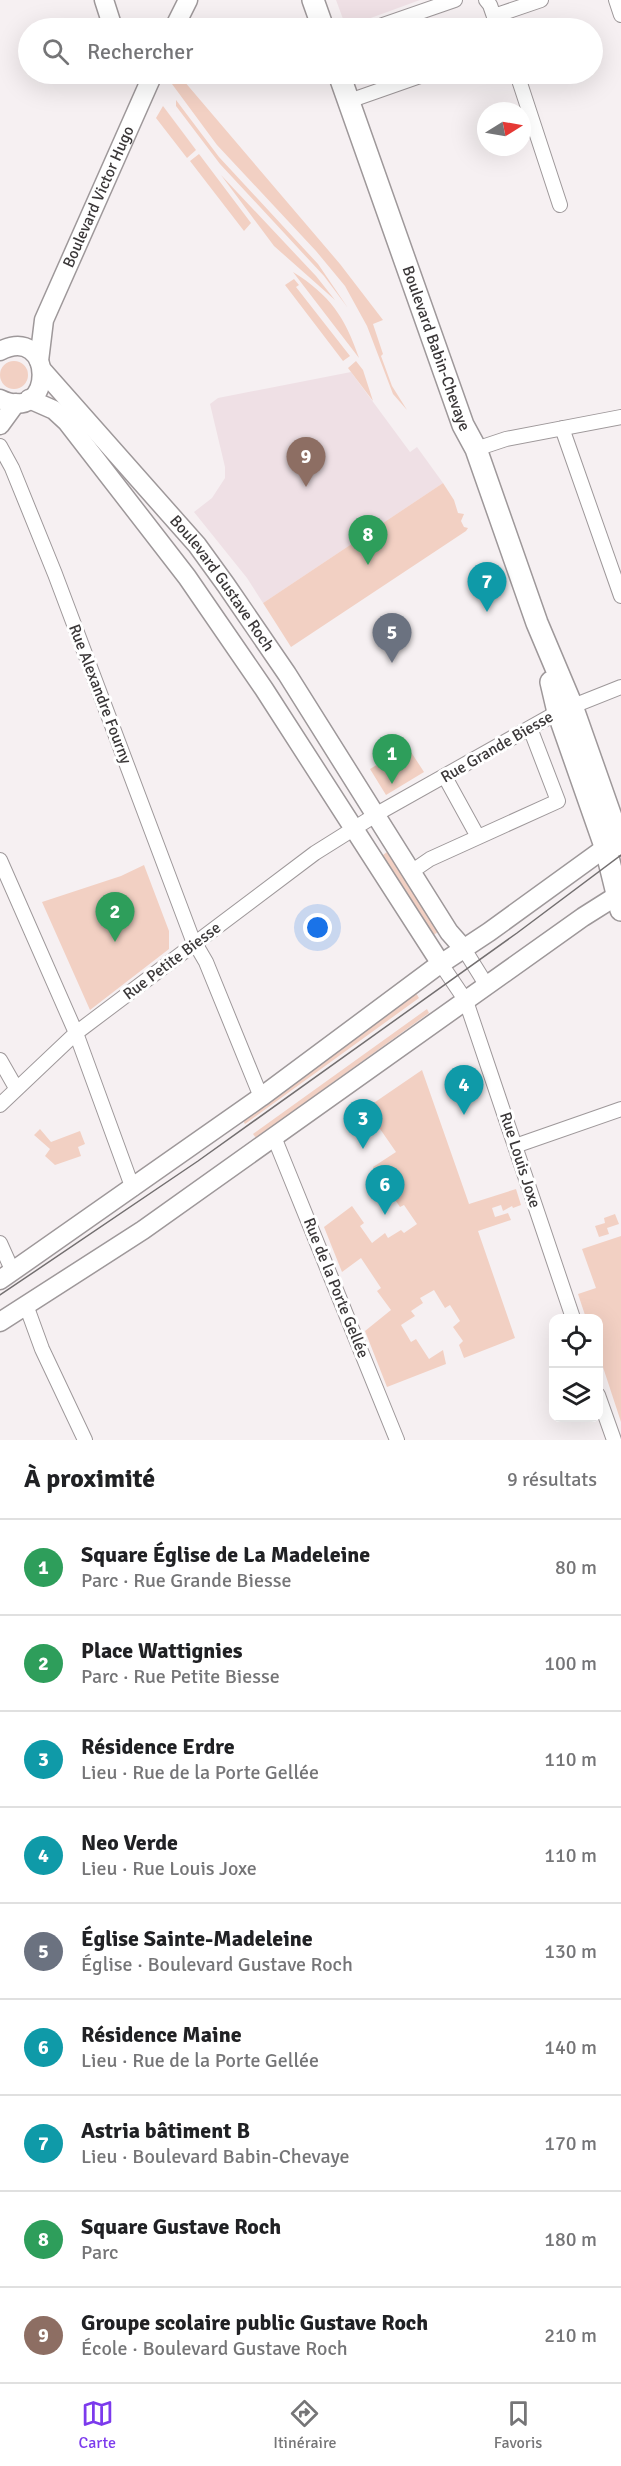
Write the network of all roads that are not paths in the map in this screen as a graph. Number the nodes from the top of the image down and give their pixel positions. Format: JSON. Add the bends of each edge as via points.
{"nodes":[{"id":1,"x":104,"y":0,"type":"edge"},
{"id":2,"x":188,"y":0,"type":"edge"},
{"id":3,"x":313,"y":0,"type":"edge"},
{"id":4,"x":455,"y":0,"type":"edge"},
{"id":5,"x":486,"y":0,"type":"edge"},
{"id":6,"x":541,"y":0,"type":"edge"},
{"id":7,"x":616,"y":0,"type":"edge"},
{"id":8,"x":621,"y":15,"type":"edge"},
{"id":9,"x":110,"y":18,"type":"edge"},
{"id":10,"x":179,"y":18,"type":"edge"},
{"id":11,"x":319,"y":18,"type":"edge"},
{"id":12,"x":403,"y":18,"type":"edge"},
{"id":13,"x":494,"y":18,"type":"edge"},
{"id":14,"x":504,"y":18,"type":"edge"},
{"id":15,"x":145,"y":84,"type":"edge"},
{"id":16,"x":343,"y":84,"type":"edge"},
{"id":17,"x":397,"y":84,"type":"edge"},
{"id":18,"x":520,"y":84,"type":"edge"},
{"id":19,"x":349,"y":101,"type":"junction"},
{"id":20,"x":560,"y":205,"type":"dead end"},
{"id":21,"x":44,"y":320,"type":"junction"},
{"id":22,"x":6,"y":349,"type":"edge"},
{"id":23,"x":41,"y":366,"type":"junction"},
{"id":24,"x":15,"y":401,"type":"edge"},
{"id":25,"x":621,"y":417,"type":"edge"},
{"id":26,"x":0,"y":425,"type":"edge"},
{"id":27,"x":562,"y":428,"type":"junction"},
{"id":28,"x":0,"y":446,"type":"edge"},
{"id":29,"x":476,"y":449,"type":"junction"},
{"id":30,"x":621,"y":596,"type":"edge"},
{"id":31,"x":621,"y":687,"type":"edge"},
{"id":32,"x":299,"y":694,"type":"junction"},
{"id":33,"x":565,"y":709,"type":"junction"},
{"id":34,"x":277,"y":710,"type":"junction"},
{"id":35,"x":530,"y":728,"type":"junction"},
{"id":36,"x":445,"y":777,"type":"junction"},
{"id":37,"x":376,"y":815,"type":"junction"},
{"id":38,"x":354,"y":829,"type":"junction"},
{"id":39,"x":478,"y":837,"type":"junction"},
{"id":40,"x":617,"y":842,"type":"edge"},
{"id":41,"x":0,"y":860,"type":"edge"},
{"id":42,"x":411,"y":872,"type":"junction"},
{"id":43,"x":620,"y":900,"type":"edge"},
{"id":44,"x":196,"y":944,"type":"junction"},
{"id":45,"x":464,"y":949,"type":"junction"},
{"id":46,"x":441,"y":964,"type":"junction"},
{"id":47,"x":487,"y":986,"type":"junction"},
{"id":48,"x":466,"y":1001,"type":"junction"},
{"id":49,"x":76,"y":1033,"type":"junction"},
{"id":50,"x":0,"y":1060,"type":"edge"},
{"id":51,"x":16,"y":1088,"type":"junction"},
{"id":52,"x":261,"y":1097,"type":"junction"},
{"id":53,"x":0,"y":1105,"type":"edge"},
{"id":54,"x":621,"y":1109,"type":"edge"},
{"id":55,"x":274,"y":1137,"type":"junction"},
{"id":56,"x":515,"y":1146,"type":"junction"},
{"id":57,"x":133,"y":1189,"type":"junction"},
{"id":58,"x":0,"y":1243,"type":"edge"},
{"id":59,"x":6,"y":1276,"type":"edge"},
{"id":60,"x":26,"y":1305,"type":"junction"},
{"id":61,"x":572,"y":1314,"type":"edge"},
{"id":62,"x":0,"y":1323,"type":"edge"},
{"id":63,"x":603,"y":1409,"type":"edge"},
{"id":64,"x":85,"y":1440,"type":"edge"},
{"id":65,"x":397,"y":1440,"type":"edge"},
{"id":66,"x":614,"y":1440,"type":"edge"}],
"edges":[{"from":1,"to":9,"type":"main road"},
{"from":2,"to":10,"type":"main road"},
{"from":3,"to":11,"type":"main road"},
{"from":4,"to":12,"type":"street"},
{"from":5,"to":13,"type":"street"},
{"from":6,"to":14,"type":"street"},
{"from":7,"to":8,"type":"street"},
{"from":15,"to":21,"type":"main road","name":"Boulevard Victor Hugo"},
{"from":16,"to":19,"type":"main road","name":"Boulevard Babin-Chevaye"},
{"from":17,"to":19,"type":"street"},
{"from":18,"to":20,"type":"street"},
{"from":19,"to":29,"type":"main road","name":"Boulevard Babin-Chevaye","via":[[463,425]]},
{"from":21,"to":22,"type":"main road","name":"Boulevard Victor Hugo"},
{"from":21,"to":23,"type":"main road","name":"Boulevard Victor Hugo"},
{"from":22,"to":23,"type":"main road","name":"Boulevard Gustave Roch","via":[[28,350]]},
{"from":23,"to":24,"type":"main road","name":"Boulevard Victor Hugo","via":[[39,390]]},
{"from":23,"to":32,"type":"main road","name":"Boulevard Gustave Roch","via":[[197,545]]},
{"from":24,"to":26,"type":"main road"},
{"from":24,"to":34,"type":"main road","name":"Boulevard Gustave Roch","via":[[54,410],[67,422],[187,577]]},
{"from":25,"to":27,"type":"street"},
{"from":27,"to":29,"type":"street"},
{"from":27,"to":30,"type":"street"},
{"from":28,"to":44,"type":"street","name":"Rue Alexandre Fourny","via":[[55,574]]},
{"from":29,"to":33,"type":"main road","name":"Boulevard Babin-Chevaye"},
{"from":31,"to":33,"type":"street","name":"Rue Grande Biesse"},
{"from":32,"to":34,"type":"main road"},
{"from":32,"to":37,"type":"main road","name":"Boulevard Gustave Roch"},
{"from":33,"to":35,"type":"street","name":"Rue Grande Biesse"},
{"from":33,"to":40,"type":"main road","name":"Boulevard Babin-Chevaye"},
{"from":34,"to":38,"type":"main road","name":"Boulevard Gustave Roch"},
{"from":35,"to":36,"type":"street","name":"Rue Grande Biesse"},
{"from":35,"to":39,"type":"street","via":[[558,801]]},
{"from":36,"to":37,"type":"street","name":"Rue Grande Biesse"},
{"from":36,"to":39,"type":"street"},
{"from":37,"to":38,"type":"street"},
{"from":37,"to":42,"type":"main road","name":"Boulevard Gustave Roch"},
{"from":38,"to":44,"type":"street","name":"Rue Petite Biesse","via":[[315,853]]},
{"from":38,"to":46,"type":"main road","name":"Boulevard Gustave Roch"},
{"from":39,"to":42,"type":"street"},
{"from":40,"to":43,"type":"main road","name":"Boulevard Babin-Chevaye"},
{"from":40,"to":45,"type":"main road"},
{"from":41,"to":49,"type":"street"},
{"from":42,"to":45,"type":"main road","name":"Boulevard Gustave Roch"},
{"from":43,"to":47,"type":"main road","via":[[591,911]]},
{"from":44,"to":49,"type":"street","name":"Rue Petite Biesse"},
{"from":44,"to":52,"type":"street"},
{"from":45,"to":46,"type":"main road"},
{"from":45,"to":47,"type":"street"},
{"from":46,"to":48,"type":"street","name":"Rue Louis Joxe"},
{"from":46,"to":52,"type":"main road"},
{"from":47,"to":48,"type":"main road"},
{"from":48,"to":55,"type":"main road"},
{"from":48,"to":56,"type":"street","name":"Rue Louis Joxe"},
{"from":49,"to":51,"type":"street","name":"Rue Petite Biesse"},
{"from":49,"to":57,"type":"street"},
{"from":50,"to":51,"type":"street"},
{"from":51,"to":53,"type":"street","name":"Rue Petite Biesse"},
{"from":52,"to":57,"type":"main road"},
{"from":54,"to":56,"type":"street"},
{"from":55,"to":60,"type":"main road","via":[[143,1230]]},
{"from":55,"to":65,"type":"street","name":"Rue de la Porte Gellée"},
{"from":56,"to":61,"type":"street","name":"Rue Louis Joxe"},
{"from":57,"to":59,"type":"main road"},
{"from":58,"to":59,"type":"street"},
{"from":60,"to":62,"type":"main road"},
{"from":60,"to":64,"type":"street"},
{"from":63,"to":66,"type":"street"}]}
